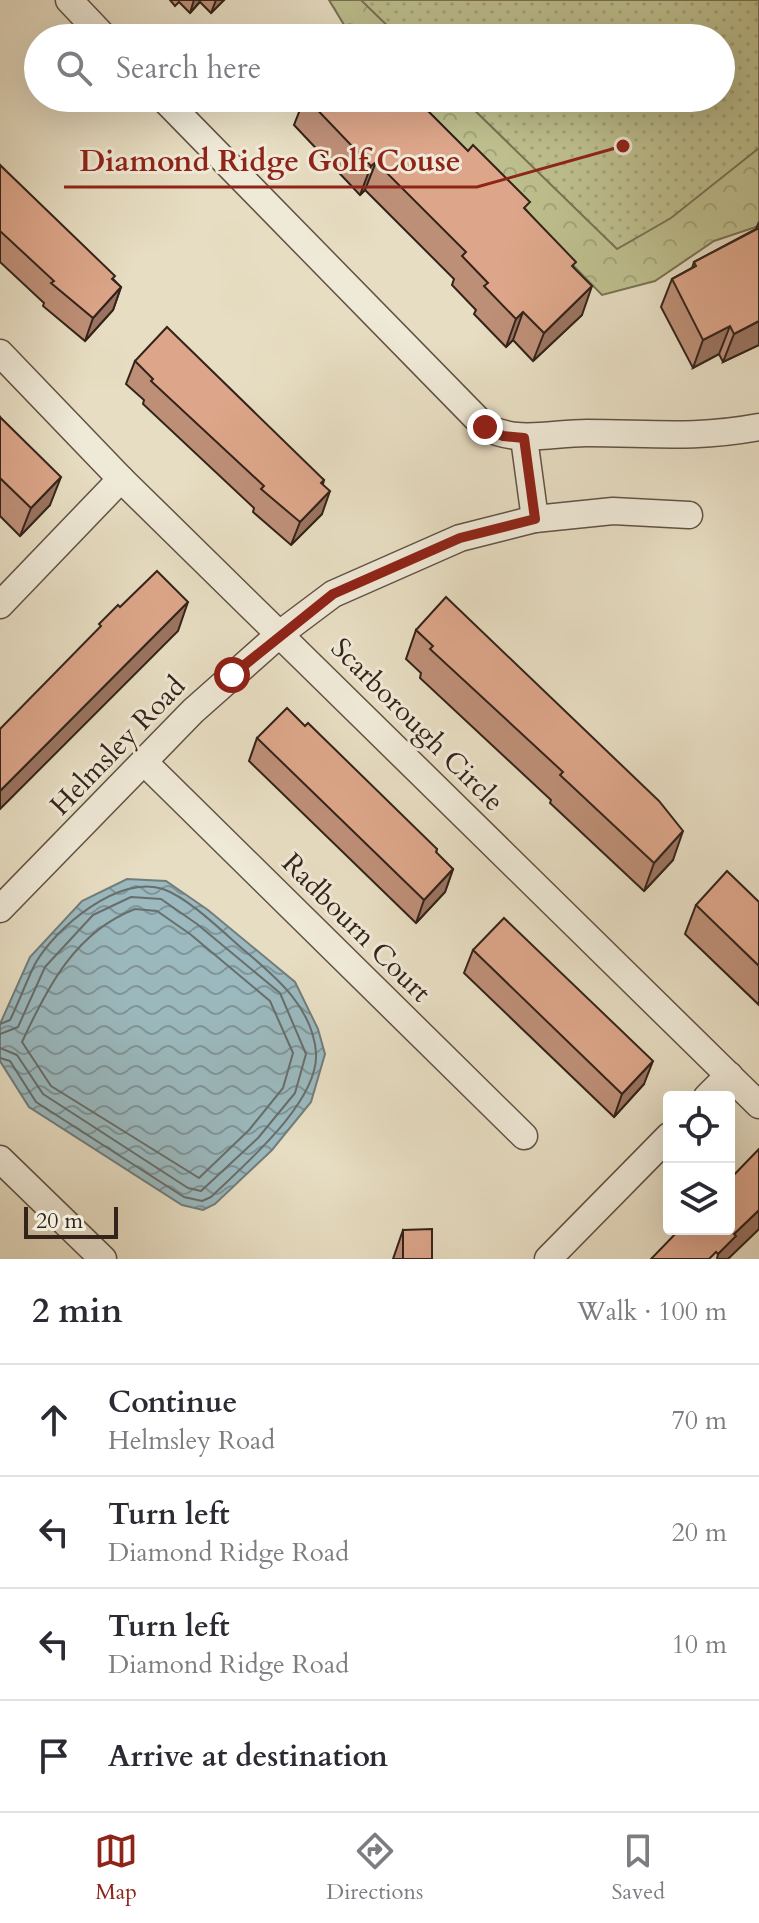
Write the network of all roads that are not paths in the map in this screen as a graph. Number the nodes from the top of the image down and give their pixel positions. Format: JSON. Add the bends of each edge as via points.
{"nodes":[{"id":1,"x":69,"y":0,"type":"edge"},
{"id":2,"x":92,"y":24,"type":"edge"},
{"id":3,"x":177,"y":112,"type":"edge"},
{"id":4,"x":0,"y":353,"type":"edge"},
{"id":5,"x":759,"y":427,"type":"edge"},
{"id":6,"x":524,"y":438,"type":"junction"},
{"id":7,"x":121,"y":479,"type":"junction"},
{"id":8,"x":689,"y":515,"type":"dead end"},
{"id":9,"x":535,"y":519,"type":"junction"},
{"id":10,"x":0,"y":605,"type":"edge"},
{"id":11,"x":281,"y":633,"type":"junction"},
{"id":12,"x":145,"y":763,"type":"junction"},
{"id":13,"x":0,"y":909,"type":"edge"},
{"id":14,"x":729,"y":1075,"type":"junction"},
{"id":15,"x":713,"y":1091,"type":"edge"},
{"id":16,"x":759,"y":1105,"type":"edge"},
{"id":17,"x":524,"y":1136,"type":"dead end"},
{"id":18,"x":663,"y":1142,"type":"edge"},
{"id":19,"x":0,"y":1159,"type":"edge"},
{"id":20,"x":103,"y":1259,"type":"edge"},
{"id":21,"x":548,"y":1259,"type":"edge"}],
"edges":[{"from":1,"to":2,"type":"street"},
{"from":3,"to":6,"type":"street","via":[[471,417],[503,436]]},
{"from":4,"to":7,"type":"street","name":"Scarborough Circle"},
{"from":5,"to":6,"type":"street","via":[[684,437],[577,433]]},
{"from":6,"to":9,"type":"street"},
{"from":7,"to":10,"type":"street"},
{"from":7,"to":11,"type":"street","name":"Scarborough Circle"},
{"from":8,"to":9,"type":"street","name":"Helmsley Road","via":[[613,511]]},
{"from":9,"to":11,"type":"street","name":"Helmsley Road","via":[[460,538],[396,564],[333,594]]},
{"from":11,"to":12,"type":"street","name":"Helmsley Road","via":[[193,711]]},
{"from":11,"to":14,"type":"street","name":"Scarborough Circle"},
{"from":12,"to":13,"type":"street","name":"Helmsley Road"},
{"from":12,"to":17,"type":"street","name":"Radbourn Court"},
{"from":14,"to":15,"type":"street"},
{"from":14,"to":16,"type":"street","name":"Scarborough Circle"},
{"from":18,"to":21,"type":"street"},
{"from":19,"to":20,"type":"street"}]}
